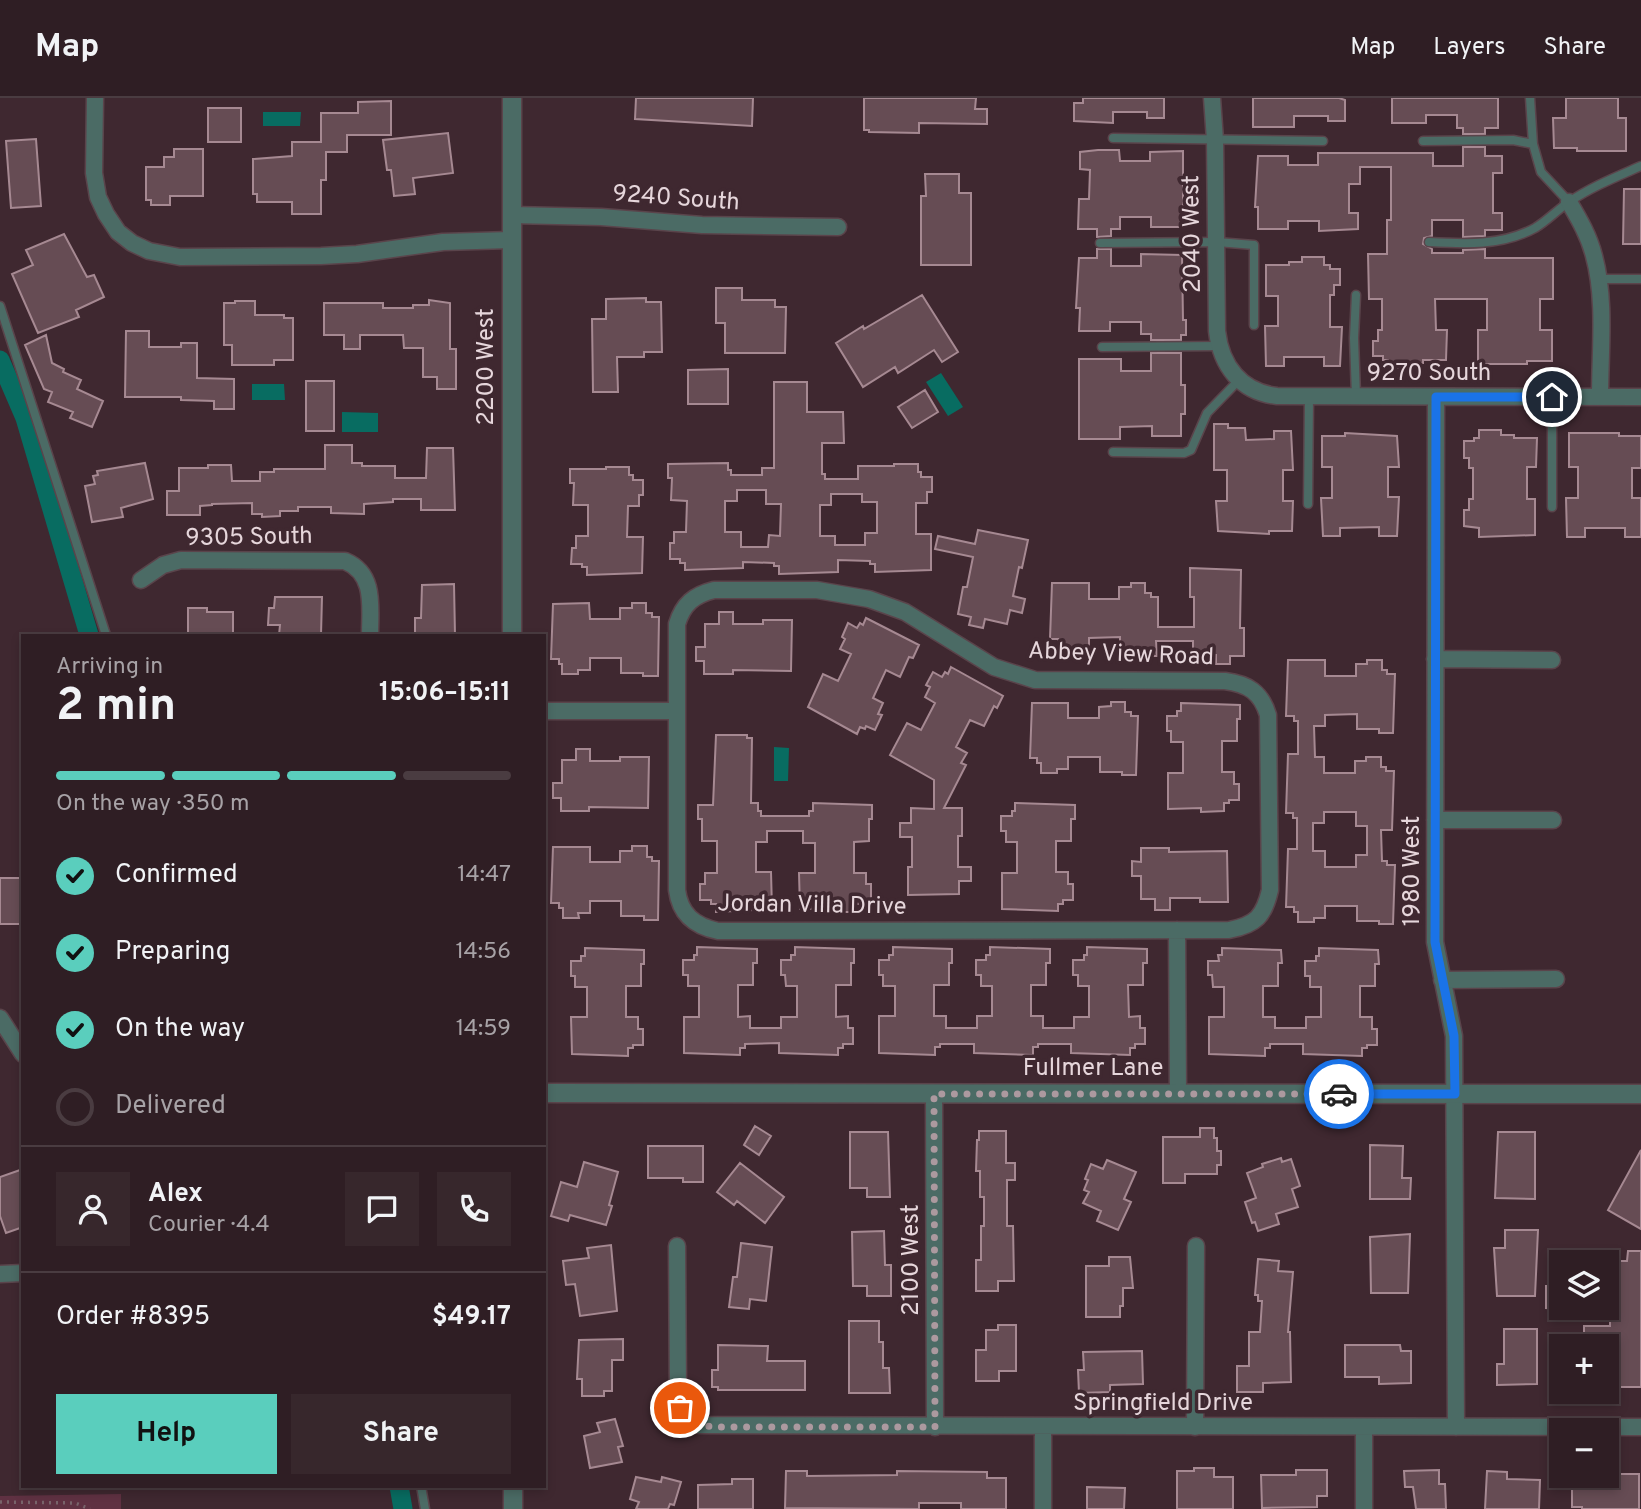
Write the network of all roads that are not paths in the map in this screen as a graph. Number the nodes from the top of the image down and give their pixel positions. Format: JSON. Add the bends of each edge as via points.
{"nodes":[{"id":1,"x":95,"y":98,"type":"edge"},
{"id":2,"x":512,"y":98,"type":"edge"},
{"id":3,"x":1212,"y":98,"type":"edge"},
{"id":4,"x":1530,"y":98,"type":"edge"},
{"id":5,"x":1113,"y":138,"type":"dead end"},
{"id":6,"x":1215,"y":140,"type":"junction"},
{"id":7,"x":1323,"y":141,"type":"dead end"},
{"id":8,"x":1423,"y":141,"type":"dead end"},
{"id":9,"x":1533,"y":144,"type":"junction"},
{"id":10,"x":1641,"y":166,"type":"edge"},
{"id":11,"x":1569,"y":202,"type":"junction"},
{"id":12,"x":512,"y":215,"type":"junction"},
{"id":13,"x":838,"y":227,"type":"dead end"},
{"id":14,"x":512,"y":240,"type":"junction"},
{"id":15,"x":1100,"y":243,"type":"dead end"},
{"id":16,"x":1217,"y":243,"type":"junction"},
{"id":17,"x":1429,"y":243,"type":"dead end"},
{"id":18,"x":1599,"y":279,"type":"junction"},
{"id":19,"x":1641,"y":279,"type":"edge"},
{"id":20,"x":1356,"y":295,"type":"dead end"},
{"id":21,"x":0,"y":306,"type":"edge"},
{"id":22,"x":1254,"y":325,"type":"dead end"},
{"id":23,"x":1219,"y":346,"type":"junction"},
{"id":24,"x":1102,"y":347,"type":"dead end"},
{"id":25,"x":1228,"y":367,"type":"joint"},
{"id":26,"x":1239,"y":380,"type":"junction"},
{"id":27,"x":1308,"y":396,"type":"junction"},
{"id":28,"x":1356,"y":396,"type":"junction"},
{"id":29,"x":1436,"y":397,"type":"junction"},
{"id":30,"x":1552,"y":397,"type":"junction"},
{"id":31,"x":1600,"y":397,"type":"junction"},
{"id":32,"x":1641,"y":397,"type":"edge"},
{"id":33,"x":1113,"y":453,"type":"dead end"},
{"id":34,"x":1308,"y":505,"type":"dead end"},
{"id":35,"x":1552,"y":507,"type":"dead end"},
{"id":36,"x":141,"y":580,"type":"dead end"},
{"id":37,"x":684,"y":606,"type":"joint"},
{"id":38,"x":106,"y":634,"type":"edge"},
{"id":39,"x":370,"y":634,"type":"edge"},
{"id":40,"x":512,"y":634,"type":"edge"},
{"id":41,"x":1435,"y":659,"type":"junction"},
{"id":42,"x":1552,"y":660,"type":"dead end"},
{"id":43,"x":677,"y":710,"type":"junction"},
{"id":44,"x":546,"y":711,"type":"edge"},
{"id":45,"x":1435,"y":820,"type":"junction"},
{"id":46,"x":1553,"y":820,"type":"dead end"},
{"id":47,"x":1253,"y":923,"type":"joint"},
{"id":48,"x":1177,"y":930,"type":"junction"},
{"id":49,"x":1556,"y":979,"type":"dead end"},
{"id":50,"x":1442,"y":980,"type":"junction"},
{"id":51,"x":0,"y":1018,"type":"edge"},
{"id":52,"x":21,"y":1051,"type":"edge"},
{"id":53,"x":546,"y":1093,"type":"edge"},
{"id":54,"x":934,"y":1094,"type":"junction"},
{"id":55,"x":1178,"y":1094,"type":"junction"},
{"id":56,"x":1455,"y":1094,"type":"junction"},
{"id":57,"x":1641,"y":1094,"type":"edge"},
{"id":58,"x":677,"y":1246,"type":"dead end"},
{"id":59,"x":1196,"y":1247,"type":"dead end"},
{"id":60,"x":0,"y":1273,"type":"edge"},
{"id":61,"x":21,"y":1273,"type":"edge"},
{"id":62,"x":935,"y":1427,"type":"junction"},
{"id":63,"x":1043,"y":1427,"type":"junction"},
{"id":64,"x":1195,"y":1427,"type":"junction"},
{"id":65,"x":1364,"y":1427,"type":"junction"},
{"id":66,"x":1456,"y":1427,"type":"junction"},
{"id":67,"x":1641,"y":1427,"type":"edge"},
{"id":68,"x":421,"y":1488,"type":"edge"},
{"id":69,"x":513,"y":1488,"type":"edge"},
{"id":70,"x":425,"y":1509,"type":"edge"},
{"id":71,"x":513,"y":1509,"type":"edge"},
{"id":72,"x":1043,"y":1509,"type":"edge"},
{"id":73,"x":1364,"y":1509,"type":"edge"}],
"edges":[{"from":1,"to":14,"type":"street","via":[[94,173],[99,197],[118,232],[149,251],[180,257],[333,256],[443,242]]},
{"from":2,"to":12,"type":"street","name":"2200 West"},
{"from":3,"to":6,"type":"street","name":"2040 West"},
{"from":4,"to":9,"type":"lane"},
{"from":5,"to":6,"type":"lane"},
{"from":6,"to":7,"type":"lane"},
{"from":6,"to":16,"type":"street","name":"2040 West"},
{"from":8,"to":9,"type":"lane"},
{"from":9,"to":11,"type":"lane","via":[[1541,172]]},
{"from":10,"to":11,"type":"lane"},
{"from":11,"to":17,"type":"lane","via":[[1536,228],[1502,240]]},
{"from":11,"to":18,"type":"street","via":[[1591,244]]},
{"from":12,"to":13,"type":"street","name":"9240 South"},
{"from":12,"to":14,"type":"street","name":"2200 West"},
{"from":14,"to":40,"type":"street","name":"2200 West"},
{"from":15,"to":16,"type":"lane"},
{"from":16,"to":22,"type":"lane","via":[[1254,246]]},
{"from":16,"to":23,"type":"street","name":"2040 West"},
{"from":18,"to":19,"type":"lane"},
{"from":18,"to":31,"type":"street"},
{"from":20,"to":28,"type":"lane"},
{"from":21,"to":38,"type":"lane"},
{"from":23,"to":24,"type":"lane"},
{"from":23,"to":25,"type":"street","name":"2040 West"},
{"from":25,"to":26,"type":"street","name":"9270 South"},
{"from":26,"to":27,"type":"street","name":"9270 South","via":[[1264,394]]},
{"from":26,"to":33,"type":"lane","via":[[1202,420],[1191,450]]},
{"from":27,"to":28,"type":"street","name":"9270 South"},
{"from":27,"to":34,"type":"lane"},
{"from":28,"to":29,"type":"street","name":"9270 South"},
{"from":29,"to":30,"type":"street","name":"9270 South"},
{"from":29,"to":41,"type":"street","name":"1980 West"},
{"from":30,"to":31,"type":"street","name":"9270 South"},
{"from":30,"to":35,"type":"lane"},
{"from":31,"to":32,"type":"street","name":"9270 South"},
{"from":36,"to":39,"type":"street","name":"9305 South","via":[[163,565],[190,559],[337,559],[360,569],[369,584]]},
{"from":37,"to":43,"type":"street","name":"Jordan Villa Drive","via":[[677,624]]},
{"from":37,"to":47,"type":"street","name":"Abbey View Road","via":[[714,590],[845,593],[905,612],[994,667],[1035,680],[1225,681],[1248,686],[1258,694],[1268,715],[1270,890]]},
{"from":41,"to":42,"type":"street"},
{"from":41,"to":45,"type":"street","name":"1980 West"},
{"from":43,"to":44,"type":"street"},
{"from":43,"to":48,"type":"street","name":"Jordan Villa Drive","via":[[678,901],[704,928]]},
{"from":45,"to":46,"type":"street"},
{"from":45,"to":50,"type":"street","name":"1980 West","via":[[1435,942]]},
{"from":47,"to":48,"type":"street","name":"Jordan Villa Drive","via":[[1229,930]]},
{"from":48,"to":55,"type":"street"},
{"from":49,"to":50,"type":"street"},
{"from":50,"to":56,"type":"street","name":"1980 West","via":[[1454,1036]]},
{"from":51,"to":52,"type":"street"},
{"from":53,"to":54,"type":"street","name":"Fullmer Lane"},
{"from":54,"to":55,"type":"street","name":"Fullmer Lane"},
{"from":54,"to":62,"type":"street","name":"2100 West"},
{"from":55,"to":56,"type":"street","name":"Fullmer Lane"},
{"from":56,"to":57,"type":"street","name":"Fullmer Lane"},
{"from":56,"to":66,"type":"street","name":"1980 West"},
{"from":58,"to":62,"type":"street","name":"Springfield Drive","via":[[678,1394],[686,1421],[712,1427]]},
{"from":59,"to":64,"type":"street"},
{"from":60,"to":61,"type":"street"},
{"from":62,"to":63,"type":"street","name":"Springfield Drive"},
{"from":63,"to":64,"type":"street","name":"Springfield Drive"},
{"from":63,"to":72,"type":"street"},
{"from":64,"to":65,"type":"street","name":"Springfield Drive"},
{"from":65,"to":66,"type":"street","name":"Springfield Drive"},
{"from":65,"to":73,"type":"street"},
{"from":66,"to":67,"type":"street","name":"Springfield Drive"},
{"from":68,"to":70,"type":"lane"},
{"from":69,"to":71,"type":"street"}]}
